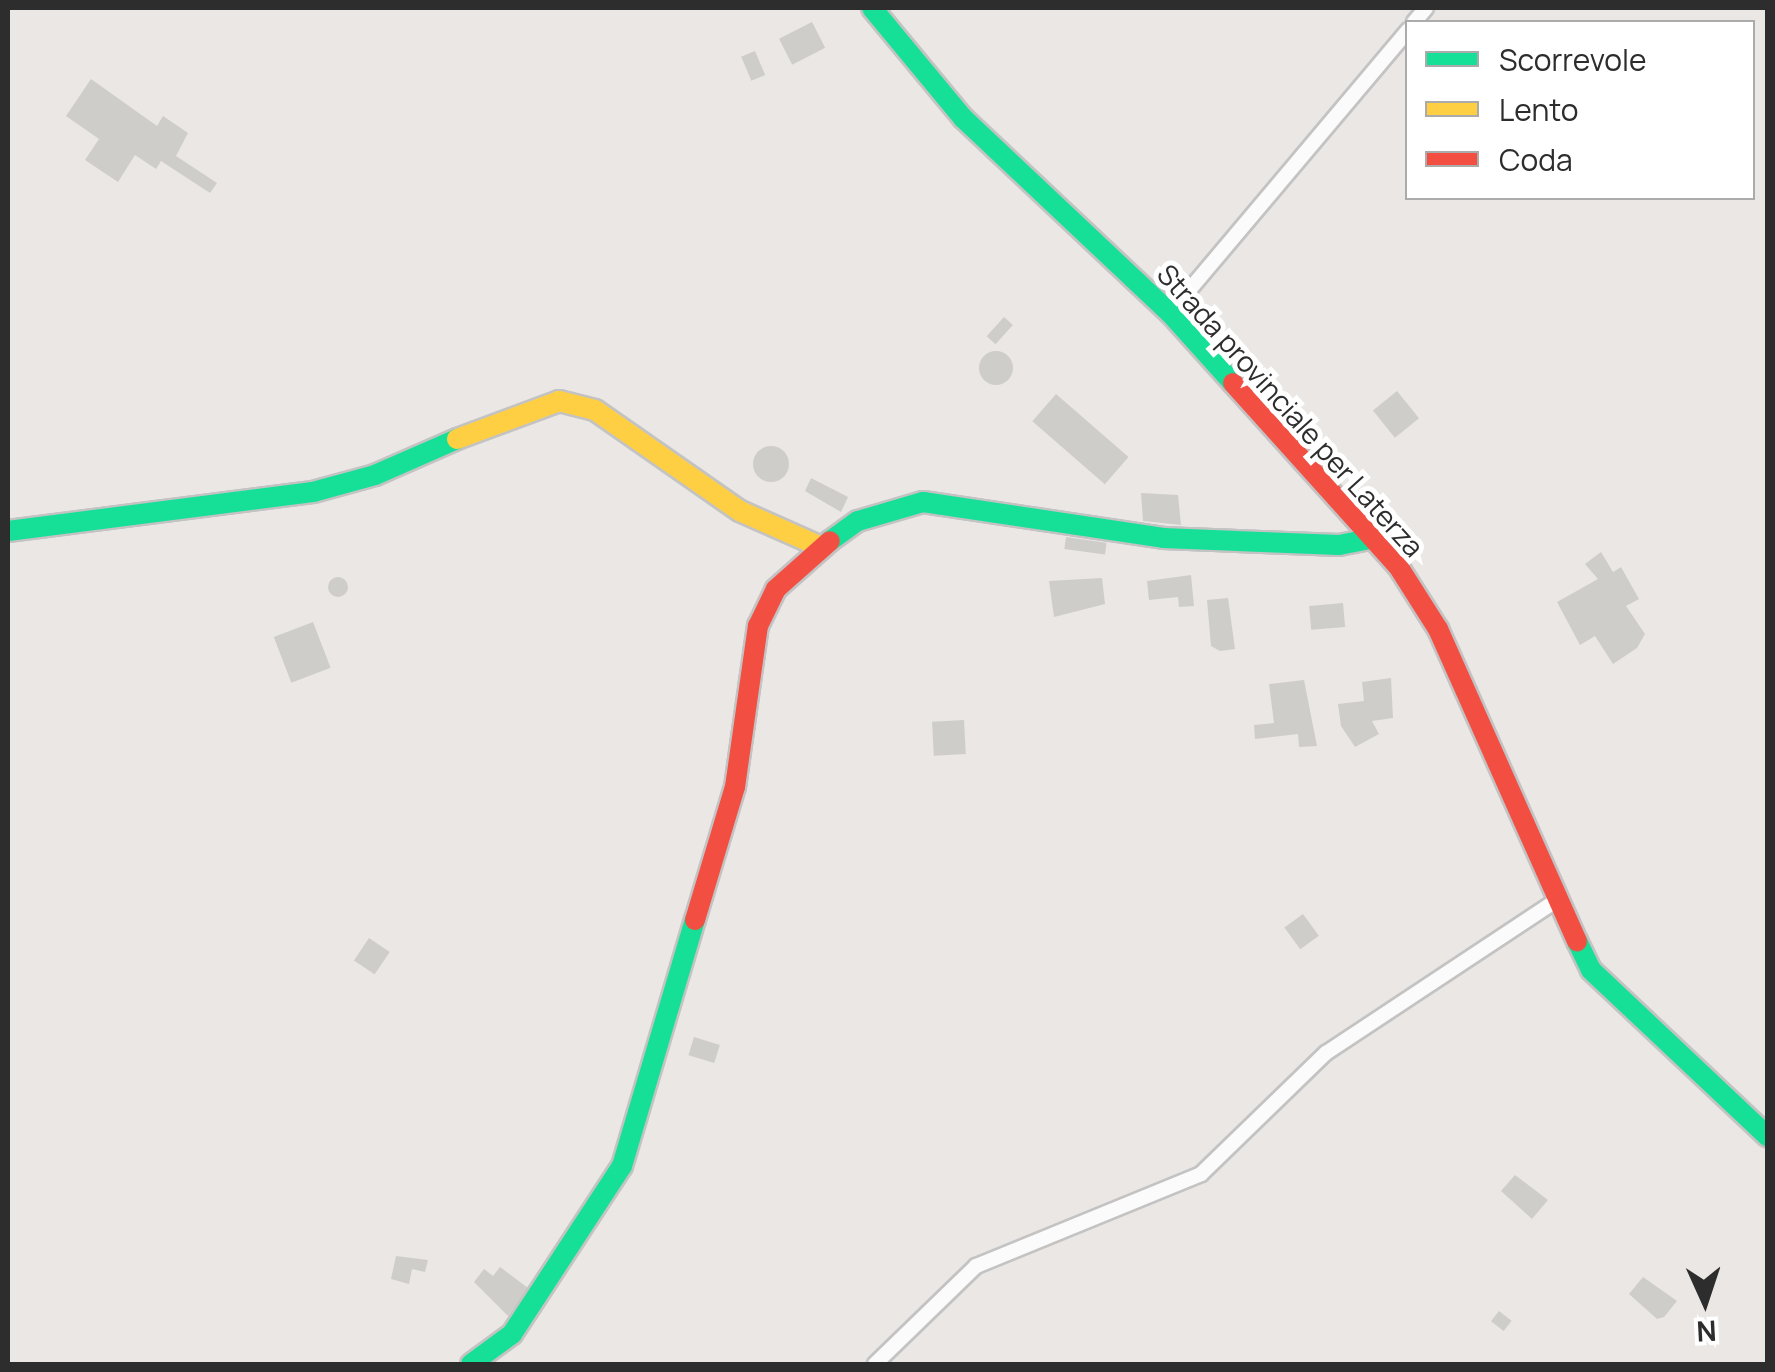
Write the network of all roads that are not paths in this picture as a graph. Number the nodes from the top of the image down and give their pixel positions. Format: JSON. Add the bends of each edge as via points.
{"nodes":[{"id":1,"x":872,"y":8,"type":"edge"},
{"id":2,"x":1405,"y":34,"type":"edge"},
{"id":3,"x":1170,"y":313,"type":"junction"},
{"id":4,"x":8,"y":531,"type":"edge"},
{"id":5,"x":1376,"y":538,"type":"junction"},
{"id":6,"x":819,"y":546,"type":"junction"},
{"id":7,"x":1556,"y":902,"type":"junction"},
{"id":8,"x":1768,"y":1137,"type":"edge"},
{"id":9,"x":471,"y":1364,"type":"edge"},
{"id":10,"x":875,"y":1364,"type":"edge"}],
"edges":[{"from":1,"to":3,"type":"street","name":"Strada provinciale per Laterza","via":[[964,118]]},
{"from":2,"to":3,"type":"street"},
{"from":3,"to":5,"type":"street","name":"Strada provinciale per Laterza"},
{"from":4,"to":6,"type":"street","via":[[313,492],[376,475],[517,412],[559,401],[595,410],[740,511]]},
{"from":5,"to":6,"type":"street","via":[[1310,545],[1163,538],[923,502],[877,512]]},
{"from":5,"to":7,"type":"street","name":"Strada provinciale per Laterza","via":[[1438,629]]},
{"from":6,"to":9,"type":"street","via":[[788,573],[758,626],[735,787],[622,1166],[538,1300],[512,1334]]},
{"from":7,"to":8,"type":"street","name":"Strada provinciale per Laterza","via":[[1602,984]]},
{"from":7,"to":10,"type":"street","via":[[1326,1053],[1201,1174],[976,1266]]}]}
